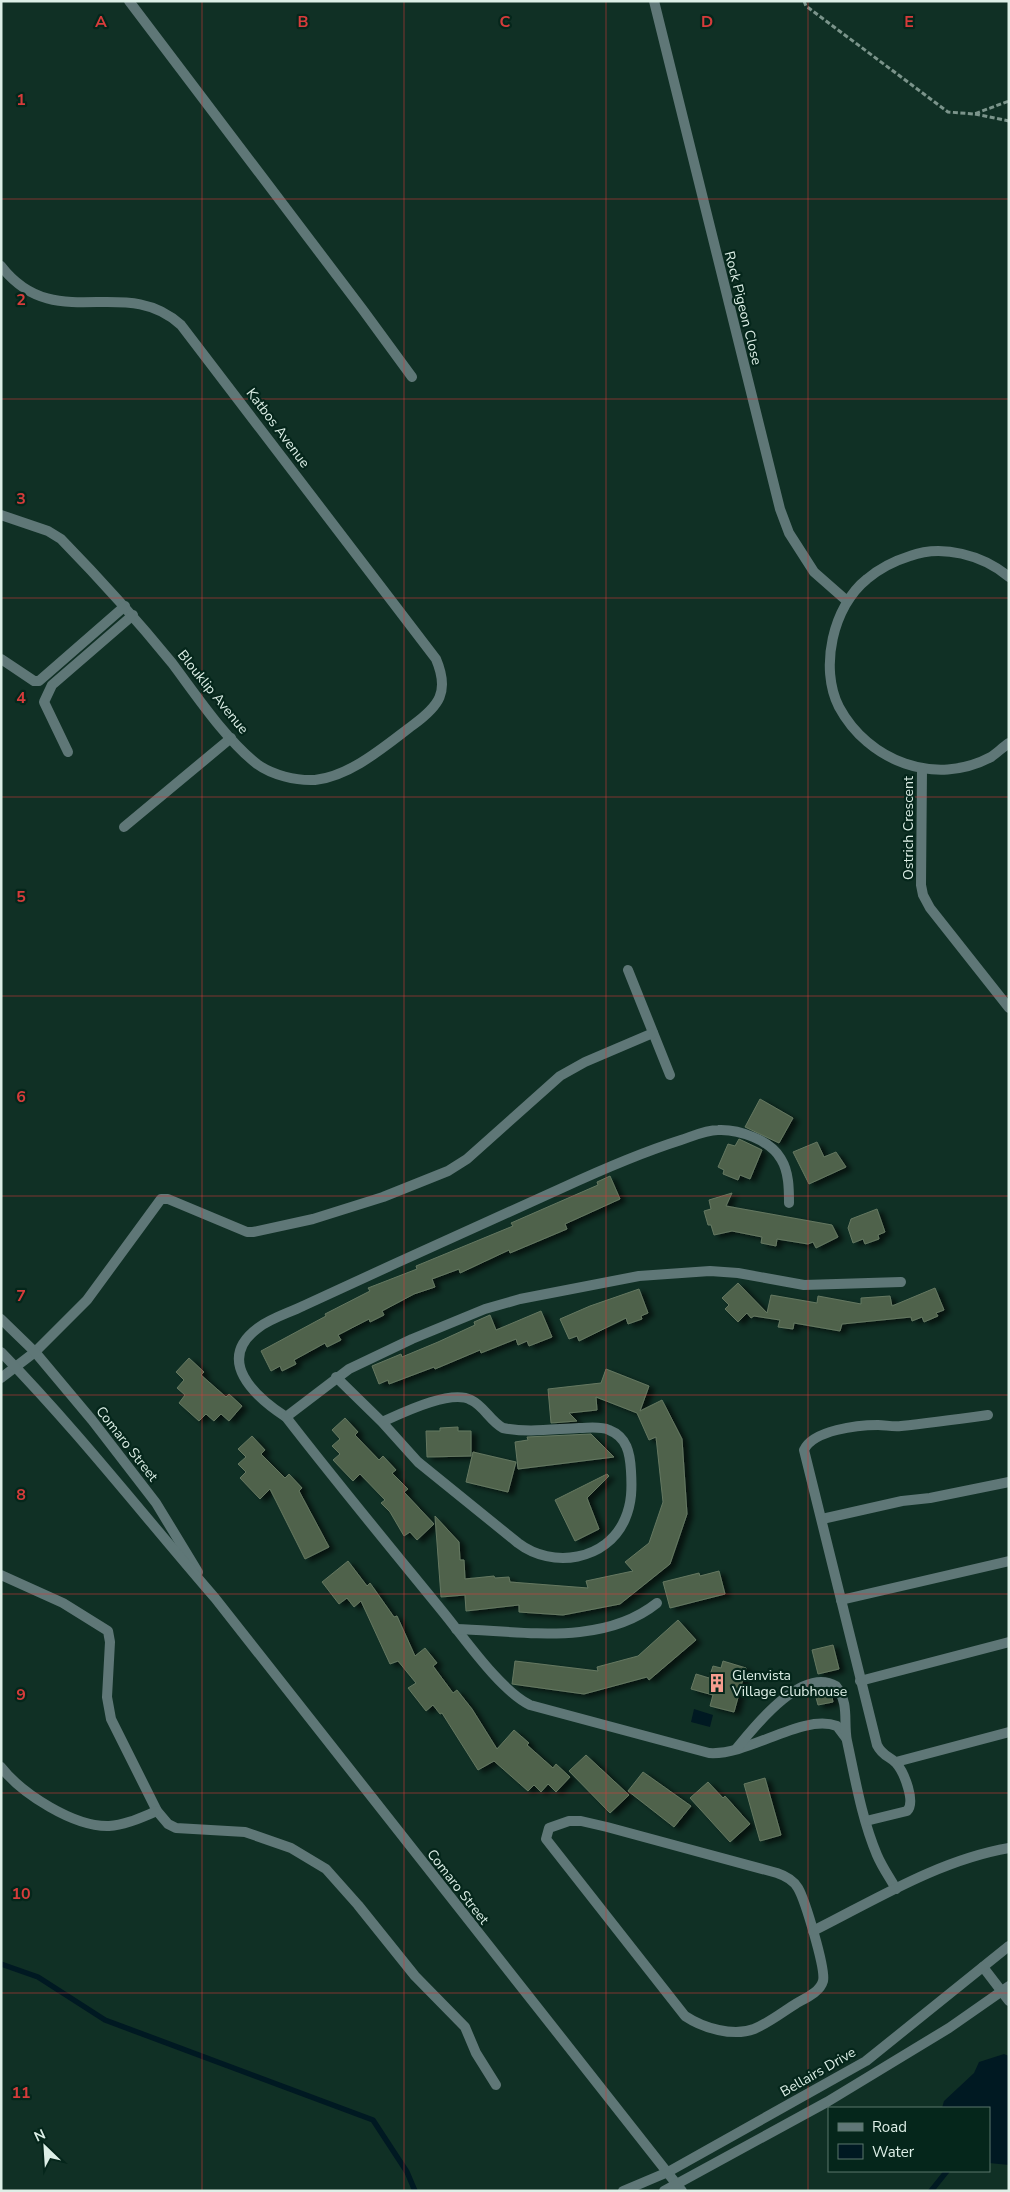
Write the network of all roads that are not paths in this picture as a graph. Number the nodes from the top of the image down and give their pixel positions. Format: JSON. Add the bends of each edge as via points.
{"nodes":[{"id":1,"x":129,"y":1,"type":"edge"},
{"id":2,"x":654,"y":1,"type":"edge"},
{"id":3,"x":1,"y":266,"type":"edge"},
{"id":4,"x":412,"y":377,"type":"dead end"},
{"id":5,"x":1,"y":515,"type":"edge"},
{"id":6,"x":1009,"y":577,"type":"edge"},
{"id":7,"x":847,"y":601,"type":"junction"},
{"id":8,"x":125,"y":606,"type":"junction"},
{"id":9,"x":133,"y":615,"type":"junction"},
{"id":10,"x":1,"y":659,"type":"edge"},
{"id":11,"x":430,"y":713,"type":"joint"},
{"id":12,"x":231,"y":738,"type":"junction"},
{"id":13,"x":1009,"y":743,"type":"edge"},
{"id":14,"x":68,"y":752,"type":"dead end"},
{"id":15,"x":922,"y":769,"type":"junction"},
{"id":16,"x":124,"y":827,"type":"dead end"},
{"id":17,"x":628,"y":970,"type":"dead end"},
{"id":18,"x":1009,"y":1008,"type":"edge"},
{"id":19,"x":653,"y":1033,"type":"junction"},
{"id":20,"x":670,"y":1075,"type":"dead end"},
{"id":21,"x":789,"y":1203,"type":"dead end"},
{"id":22,"x":901,"y":1282,"type":"dead end"},
{"id":23,"x":1,"y":1320,"type":"edge"},
{"id":24,"x":1,"y":1352,"type":"edge"},
{"id":25,"x":35,"y":1352,"type":"junction"},
{"id":26,"x":17,"y":1368,"type":"junction"},
{"id":27,"x":336,"y":1377,"type":"junction"},
{"id":28,"x":1,"y":1378,"type":"edge"},
{"id":29,"x":988,"y":1415,"type":"dead end"},
{"id":30,"x":286,"y":1417,"type":"junction"},
{"id":31,"x":382,"y":1422,"type":"junction"},
{"id":32,"x":1009,"y":1482,"type":"edge"},
{"id":33,"x":822,"y":1519,"type":"junction"},
{"id":34,"x":1009,"y":1561,"type":"edge"},
{"id":35,"x":1,"y":1575,"type":"edge"},
{"id":36,"x":214,"y":1598,"type":"junction"},
{"id":37,"x":841,"y":1600,"type":"junction"},
{"id":38,"x":657,"y":1603,"type":"dead end"},
{"id":39,"x":456,"y":1629,"type":"junction"},
{"id":40,"x":1009,"y":1642,"type":"edge"},
{"id":41,"x":860,"y":1681,"type":"junction"},
{"id":42,"x":1009,"y":1732,"type":"edge"},
{"id":43,"x":846,"y":1738,"type":"junction"},
{"id":44,"x":736,"y":1748,"type":"junction"},
{"id":45,"x":896,"y":1762,"type":"junction"},
{"id":46,"x":1,"y":1767,"type":"edge"},
{"id":47,"x":157,"y":1811,"type":"junction"},
{"id":48,"x":866,"y":1821,"type":"junction"},
{"id":49,"x":1009,"y":1848,"type":"edge"},
{"id":50,"x":896,"y":1889,"type":"junction"},
{"id":51,"x":813,"y":1931,"type":"junction"},
{"id":52,"x":1009,"y":1946,"type":"edge"},
{"id":53,"x":983,"y":1967,"type":"junction"},
{"id":54,"x":1006,"y":1989,"type":"edge"},
{"id":55,"x":1009,"y":2001,"type":"edge"},
{"id":56,"x":496,"y":2085,"type":"dead end"},
{"id":57,"x":668,"y":2172,"type":"junction"},
{"id":58,"x":680,"y":2187,"type":"edge"},
{"id":59,"x":623,"y":2191,"type":"edge"},
{"id":60,"x":664,"y":2191,"type":"edge"}],
"edges":[{"from":1,"to":4,"type":"street"},
{"from":2,"to":7,"type":"street","name":"Rock Pigeon Close","via":[[780,509],[790,533],[814,572]]},
{"from":3,"to":11,"type":"street","name":"Katbos Avenue","via":[[21,287],[40,297],[62,302],[148,305],[182,325],[436,659],[443,686],[439,701]]},
{"from":5,"to":8,"type":"street","name":"Blouklip Avenue","via":[[48,531],[61,539]]},
{"from":6,"to":7,"type":"street","via":[[999,568],[973,556],[945,551],[916,553],[889,563],[866,579]]},
{"from":7,"to":15,"type":"street","via":[[832,634],[830,670],[839,705],[859,735],[880,752],[888,758]]},
{"from":8,"to":9,"type":"street","name":"Blouklip Avenue"},
{"from":8,"to":10,"type":"street","via":[[39,681],[34,681]]},
{"from":9,"to":12,"type":"street","name":"Blouklip Avenue"},
{"from":9,"to":14,"type":"street","via":[[52,684],[47,694],[44,702]]},
{"from":11,"to":12,"type":"street","name":"Blouklip Avenue","via":[[354,765],[316,780],[272,772],[257,764]]},
{"from":12,"to":16,"type":"street"},
{"from":13,"to":15,"type":"street","via":[[991,757],[958,768]]},
{"from":15,"to":18,"type":"street","name":"Ostrich Crescent","via":[[923,895]]},
{"from":17,"to":19,"type":"street"},
{"from":19,"to":20,"type":"street"},
{"from":19,"to":25,"type":"street","via":[[560,1076],[459,1165],[382,1197],[294,1224],[253,1232],[161,1199],[87,1300]]},
{"from":21,"to":30,"type":"street","via":[[788,1178],[781,1158],[754,1137],[735,1131],[709,1131],[654,1148],[598,1171],[259,1327],[241,1348],[240,1368],[254,1391]]},
{"from":22,"to":27,"type":"street","via":[[804,1285],[721,1271],[639,1276],[485,1308],[412,1339]]},
{"from":23,"to":25,"type":"street","name":"Comaro Street"},
{"from":24,"to":26,"type":"street","name":"Comaro Street"},
{"from":25,"to":26,"type":"street"},
{"from":25,"to":36,"type":"street","name":"Comaro Street","via":[[156,1503]]},
{"from":26,"to":28,"type":"street"},
{"from":26,"to":36,"type":"street","name":"Comaro Street","via":[[74,1429]]},
{"from":27,"to":30,"type":"street"},
{"from":27,"to":31,"type":"street"},
{"from":29,"to":33,"type":"street","via":[[899,1426],[850,1428],[812,1440],[804,1454]]},
{"from":30,"to":39,"type":"street"},
{"from":31,"to":31,"type":"street","via":[[418,1462],[518,1544],[535,1554],[559,1559],[588,1554],[609,1540],[625,1521],[632,1492],[628,1448],[622,1438],[607,1429],[511,1430],[503,1428],[469,1398],[418,1406]]},
{"from":32,"to":33,"type":"street"},
{"from":33,"to":37,"type":"street"},
{"from":34,"to":37,"type":"street"},
{"from":35,"to":47,"type":"street","via":[[63,1603],[108,1631],[107,1697],[111,1719]]},
{"from":36,"to":57,"type":"street","name":"Comaro Street"},
{"from":37,"to":41,"type":"street"},
{"from":38,"to":39,"type":"street","via":[[634,1619],[592,1630],[557,1633]]},
{"from":39,"to":44,"type":"street","via":[[508,1690],[530,1705],[698,1751],[719,1754]]},
{"from":40,"to":41,"type":"street"},
{"from":41,"to":45,"type":"street","via":[[877,1745],[884,1755]]},
{"from":42,"to":45,"type":"street"},
{"from":43,"to":44,"type":"street","via":[[837,1726],[819,1723]]},
{"from":43,"to":44,"type":"street","via":[[847,1716],[839,1689],[834,1684],[820,1683],[794,1691],[780,1701]]},
{"from":43,"to":48,"type":"street"},
{"from":45,"to":48,"type":"street","via":[[910,1796],[910,1808],[902,1813]]},
{"from":46,"to":47,"type":"street","via":[[23,1789],[63,1814],[84,1822],[109,1826]]},
{"from":47,"to":56,"type":"street","via":[[173,1827],[246,1832],[291,1848],[326,1869],[415,1976],[465,2027],[476,2053]]},
{"from":48,"to":50,"type":"street","via":[[877,1855]]},
{"from":49,"to":50,"type":"street","via":[[938,1870]]},
{"from":50,"to":51,"type":"street"},
{"from":51,"to":51,"type":"street","via":[[823,1979],[818,1989],[754,2029],[725,2031],[708,2028],[685,2016],[556,1854],[546,1839],[547,1831],[562,1822],[581,1821],[777,1873],[798,1888]]},
{"from":52,"to":53,"type":"street","name":"Bellairs Drive"},
{"from":53,"to":54,"type":"street"},
{"from":53,"to":57,"type":"street","name":"Bellairs Drive","via":[[866,2061]]},
{"from":54,"to":55,"type":"street"},
{"from":54,"to":58,"type":"street","via":[[949,2028]]},
{"from":57,"to":58,"type":"street","name":"Comaro Street"},
{"from":57,"to":59,"type":"street","name":"Bellairs Drive"},
{"from":58,"to":60,"type":"street"}]}
